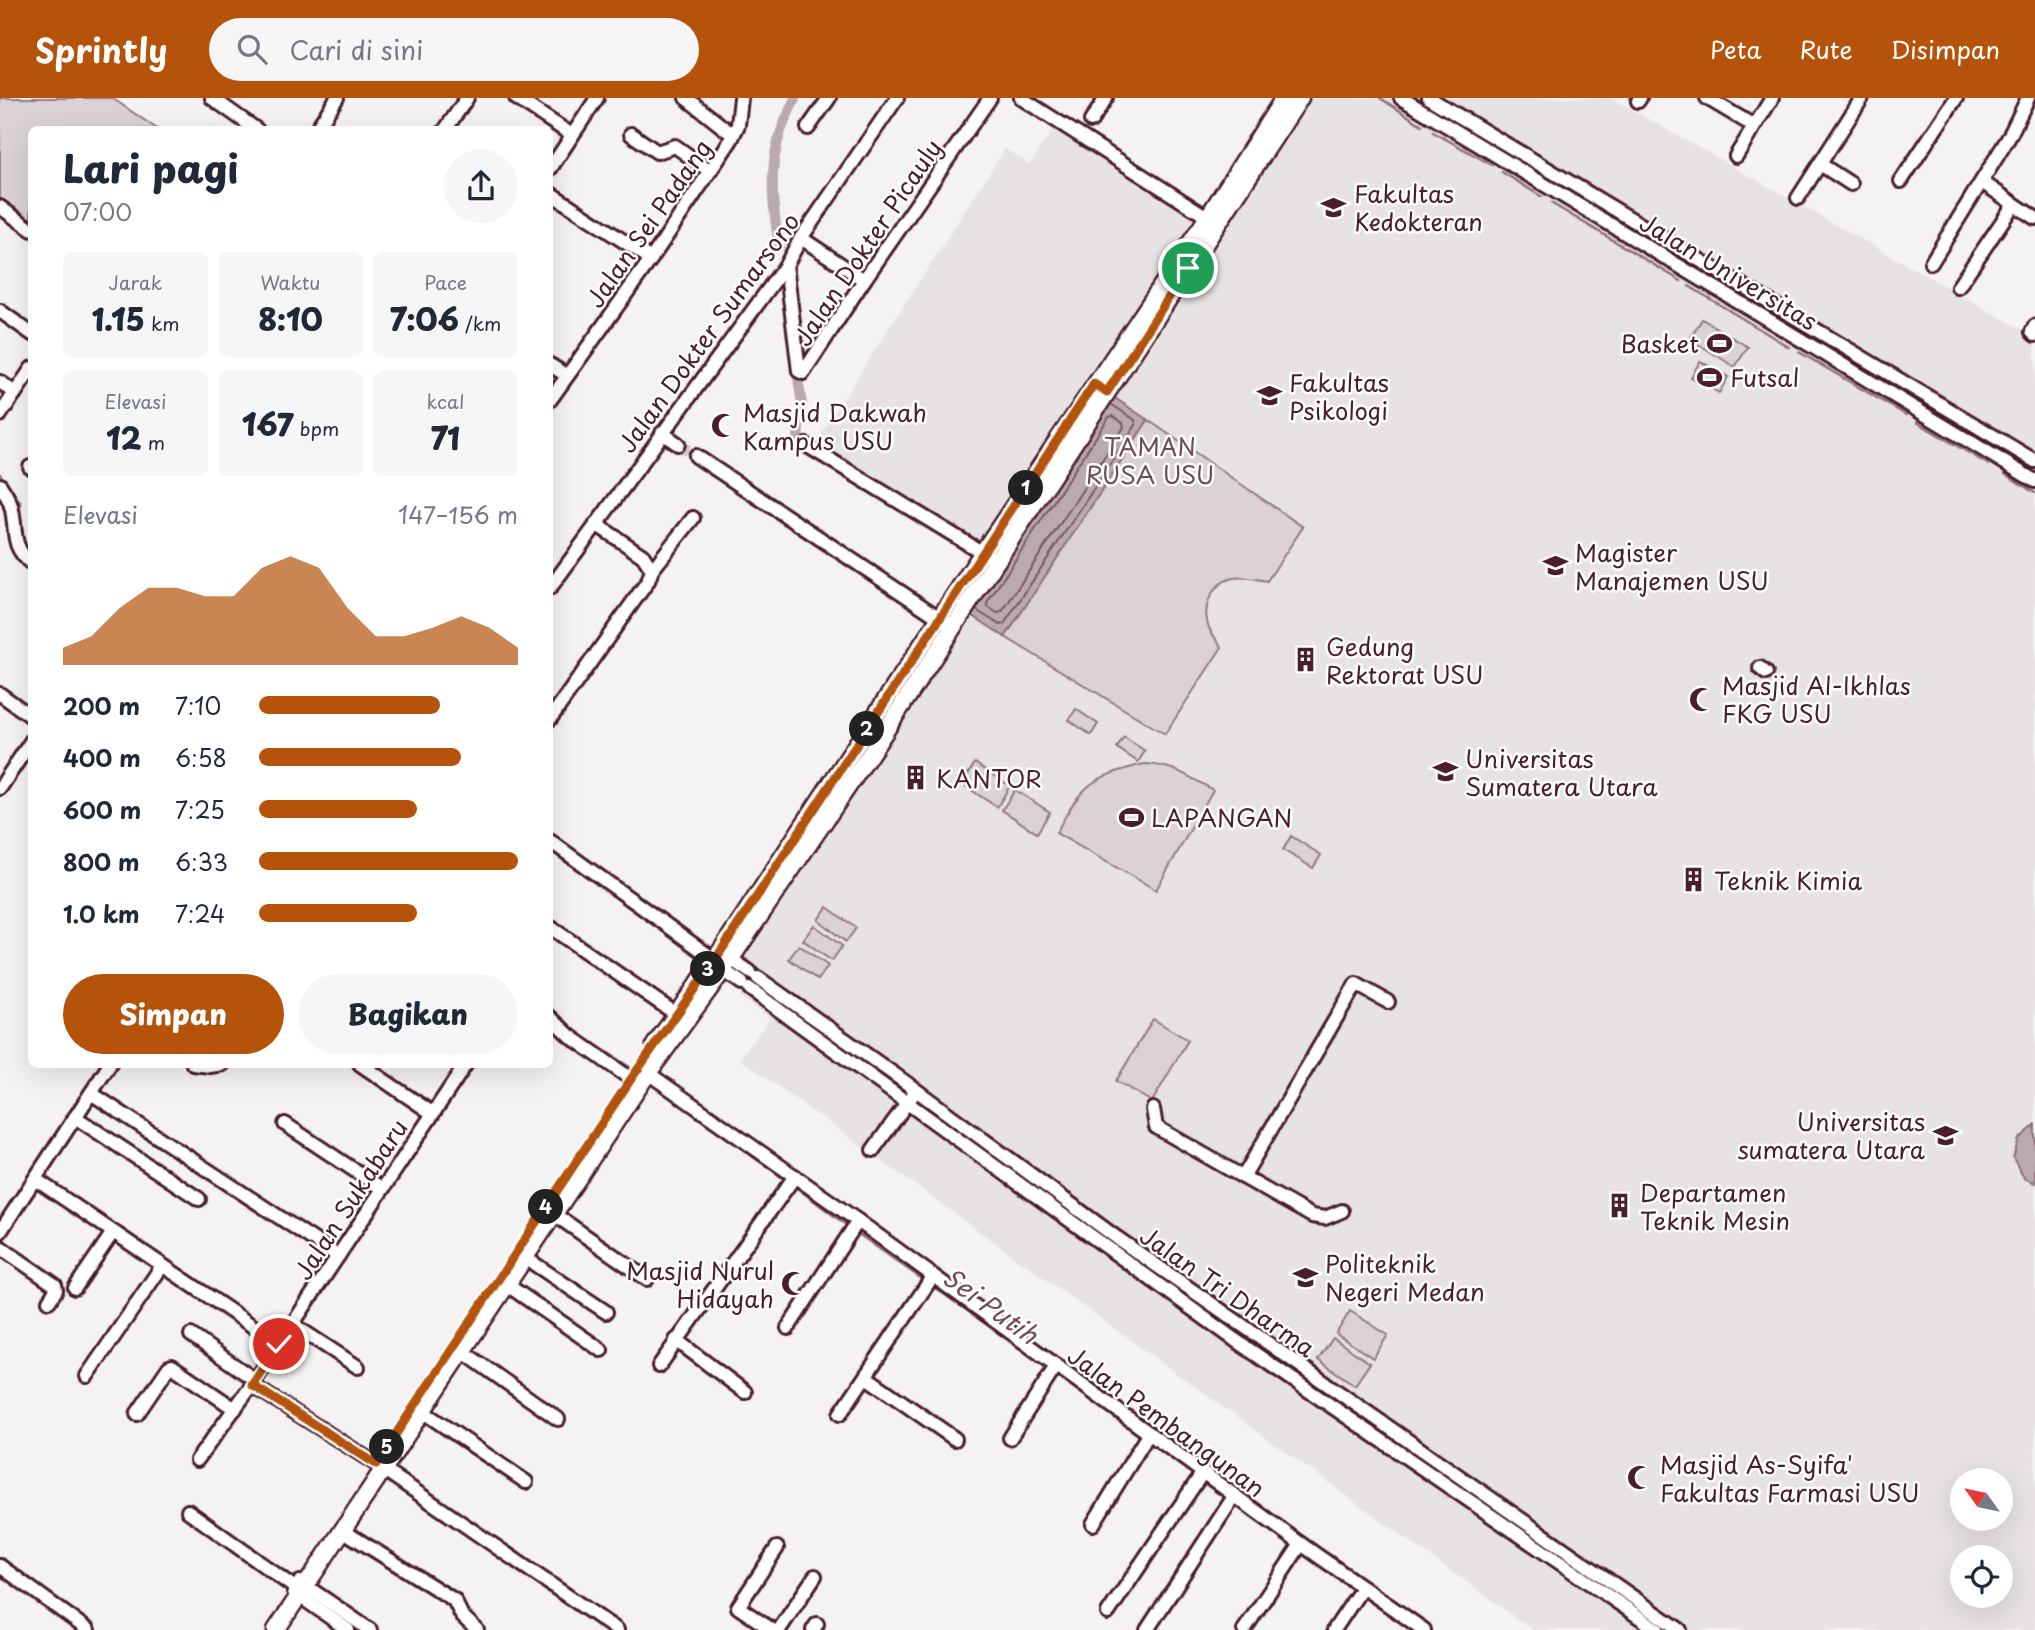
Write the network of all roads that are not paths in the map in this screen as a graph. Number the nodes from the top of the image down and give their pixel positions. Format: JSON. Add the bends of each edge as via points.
{"nodes":[{"id":1,"x":212,"y":98,"type":"edge"},
{"id":2,"x":337,"y":98,"type":"edge"},
{"id":3,"x":467,"y":98,"type":"edge"},
{"id":4,"x":516,"y":98,"type":"edge"},
{"id":5,"x":597,"y":98,"type":"edge"},
{"id":6,"x":686,"y":98,"type":"edge"},
{"id":7,"x":741,"y":98,"type":"edge"},
{"id":8,"x":829,"y":98,"type":"edge"},
{"id":9,"x":897,"y":98,"type":"edge"},
{"id":10,"x":990,"y":98,"type":"edge"},
{"id":11,"x":1021,"y":98,"type":"edge"},
{"id":12,"x":1106,"y":98,"type":"edge"},
{"id":13,"x":1283,"y":98,"type":"edge"},
{"id":14,"x":1300,"y":98,"type":"edge"},
{"id":15,"x":1401,"y":98,"type":"edge"},
{"id":16,"x":1429,"y":98,"type":"edge"},
{"id":17,"x":1707,"y":98,"type":"edge"},
{"id":18,"x":1772,"y":98,"type":"edge"},
{"id":19,"x":1862,"y":98,"type":"edge"},
{"id":20,"x":1956,"y":98,"type":"edge"},
{"id":21,"x":2028,"y":98,"type":"edge"},
{"id":22,"x":1091,"y":121,"type":"dead end"},
{"id":23,"x":251,"y":126,"type":"edge"},
{"id":24,"x":319,"y":126,"type":"edge"},
{"id":25,"x":449,"y":126,"type":"edge"},
{"id":26,"x":1754,"y":126,"type":"junction"},
{"id":27,"x":808,"y":128,"type":"dead end"},
{"id":28,"x":632,"y":134,"type":"dead end"},
{"id":29,"x":572,"y":135,"type":"junction"},
{"id":30,"x":733,"y":135,"type":"junction"},
{"id":31,"x":1511,"y":147,"type":"junction"},
{"id":32,"x":1736,"y":156,"type":"dead end"},
{"id":33,"x":1503,"y":160,"type":"junction"},
{"id":34,"x":553,"y":164,"type":"edge"},
{"id":35,"x":1820,"y":164,"type":"junction"},
{"id":36,"x":710,"y":171,"type":"junction"},
{"id":37,"x":1900,"y":181,"type":"dead end"},
{"id":38,"x":1982,"y":182,"type":"junction"},
{"id":39,"x":1851,"y":184,"type":"dead end"},
{"id":40,"x":553,"y":195,"type":"edge"},
{"id":41,"x":1798,"y":198,"type":"dead end"},
{"id":42,"x":2014,"y":204,"type":"junction"},
{"id":43,"x":0,"y":207,"type":"edge"},
{"id":44,"x":1623,"y":215,"type":"junction"},
{"id":45,"x":2035,"y":218,"type":"edge"},
{"id":46,"x":1213,"y":220,"type":"junction"},
{"id":47,"x":28,"y":227,"type":"edge"},
{"id":48,"x":1615,"y":228,"type":"junction"},
{"id":49,"x":802,"y":238,"type":"junction"},
{"id":50,"x":651,"y":259,"type":"junction"},
{"id":51,"x":1931,"y":263,"type":"dead end"},
{"id":52,"x":786,"y":265,"type":"junction"},
{"id":53,"x":864,"y":280,"type":"junction"},
{"id":54,"x":1958,"y":287,"type":"dead end"},
{"id":55,"x":0,"y":311,"type":"edge"},
{"id":56,"x":2035,"y":326,"type":"edge"},
{"id":57,"x":1810,"y":327,"type":"junction"},
{"id":58,"x":28,"y":331,"type":"edge"},
{"id":59,"x":2035,"y":335,"type":"edge"},
{"id":60,"x":1801,"y":339,"type":"junction"},
{"id":61,"x":1876,"y":366,"type":"junction"},
{"id":62,"x":553,"y":367,"type":"edge"},
{"id":63,"x":28,"y":374,"type":"edge"},
{"id":64,"x":566,"y":375,"type":"junction"},
{"id":65,"x":1867,"y":378,"type":"junction"},
{"id":66,"x":0,"y":382,"type":"edge"},
{"id":67,"x":15,"y":393,"type":"junction"},
{"id":68,"x":553,"y":395,"type":"edge"},
{"id":69,"x":1926,"y":396,"type":"junction"},
{"id":70,"x":1918,"y":409,"type":"junction"},
{"id":71,"x":0,"y":415,"type":"edge"},
{"id":72,"x":1987,"y":432,"type":"junction"},
{"id":73,"x":662,"y":433,"type":"junction"},
{"id":74,"x":678,"y":444,"type":"tunnel mouth"},
{"id":75,"x":806,"y":445,"type":"dead end"},
{"id":76,"x":1980,"y":446,"type":"junction"},
{"id":77,"x":696,"y":456,"type":"tunnel mouth"},
{"id":78,"x":2035,"y":461,"type":"edge"},
{"id":79,"x":2035,"y":481,"type":"edge"},
{"id":80,"x":0,"y":485,"type":"edge"},
{"id":81,"x":693,"y":518,"type":"dead end"},
{"id":82,"x":596,"y":524,"type":"junction"},
{"id":83,"x":989,"y":557,"type":"junction"},
{"id":84,"x":28,"y":561,"type":"edge"},
{"id":85,"x":652,"y":570,"type":"junction"},
{"id":86,"x":553,"y":585,"type":"edge"},
{"id":87,"x":946,"y":622,"type":"junction"},
{"id":88,"x":0,"y":694,"type":"edge"},
{"id":89,"x":28,"y":714,"type":"edge"},
{"id":90,"x":553,"y":715,"type":"edge"},
{"id":91,"x":26,"y":761,"type":"edge"},
{"id":92,"x":0,"y":788,"type":"edge"},
{"id":93,"x":553,"y":843,"type":"edge"},
{"id":94,"x":553,"y":930,"type":"edge"},
{"id":95,"x":723,"y":963,"type":"junction"},
{"id":96,"x":750,"y":980,"type":"junction"},
{"id":97,"x":1388,"y":1002,"type":"dead end"},
{"id":98,"x":676,"y":1014,"type":"junction"},
{"id":99,"x":553,"y":1020,"type":"edge"},
{"id":100,"x":866,"y":1055,"type":"junction"},
{"id":101,"x":858,"y":1066,"type":"junction"},
{"id":102,"x":107,"y":1068,"type":"edge"},
{"id":103,"x":366,"y":1068,"type":"edge"},
{"id":104,"x":463,"y":1068,"type":"edge"},
{"id":105,"x":640,"y":1075,"type":"junction"},
{"id":106,"x":916,"y":1090,"type":"junction"},
{"id":107,"x":91,"y":1093,"type":"junction"},
{"id":108,"x":908,"y":1102,"type":"junction"},
{"id":109,"x":1153,"y":1109,"type":"dead end"},
{"id":110,"x":432,"y":1113,"type":"junction"},
{"id":111,"x":75,"y":1118,"type":"junction"},
{"id":112,"x":285,"y":1124,"type":"dead end"},
{"id":113,"x":873,"y":1150,"type":"dead end"},
{"id":114,"x":1243,"y":1177,"type":"junction"},
{"id":115,"x":35,"y":1179,"type":"junction"},
{"id":116,"x":792,"y":1181,"type":"junction"},
{"id":117,"x":381,"y":1188,"type":"junction"},
{"id":118,"x":199,"y":1199,"type":"dead end"},
{"id":119,"x":1342,"y":1211,"type":"dead end"},
{"id":120,"x":554,"y":1214,"type":"junction"},
{"id":121,"x":855,"y":1227,"type":"junction"},
{"id":122,"x":113,"y":1232,"type":"junction"},
{"id":123,"x":0,"y":1233,"type":"edge"},
{"id":124,"x":0,"y":1247,"type":"edge"},
{"id":125,"x":338,"y":1256,"type":"junction"},
{"id":126,"x":524,"y":1257,"type":"junction"},
{"id":127,"x":162,"y":1266,"type":"junction"},
{"id":128,"x":647,"y":1279,"type":"dead end"},
{"id":129,"x":930,"y":1281,"type":"junction"},
{"id":130,"x":506,"y":1284,"type":"junction"},
{"id":131,"x":75,"y":1288,"type":"dead end"},
{"id":132,"x":49,"y":1301,"type":"dead end"},
{"id":133,"x":606,"y":1312,"type":"dead end"},
{"id":134,"x":292,"y":1324,"type":"junction"},
{"id":135,"x":788,"y":1328,"type":"dead end"},
{"id":136,"x":191,"y":1335,"type":"dead end"},
{"id":137,"x":676,"y":1340,"type":"junction"},
{"id":138,"x":279,"y":1344,"type":"junction"},
{"id":139,"x":601,"y":1350,"type":"dead end"},
{"id":140,"x":463,"y":1351,"type":"junction"},
{"id":141,"x":659,"y":1366,"type":"dead end"},
{"id":142,"x":358,"y":1367,"type":"dead end"},
{"id":143,"x":1054,"y":1369,"type":"junction"},
{"id":144,"x":87,"y":1376,"type":"dead end"},
{"id":145,"x":866,"y":1377,"type":"junction"},
{"id":146,"x":254,"y":1382,"type":"junction"},
{"id":147,"x":746,"y":1392,"type":"dead end"},
{"id":148,"x":235,"y":1409,"type":"junction"},
{"id":149,"x":422,"y":1411,"type":"junction"},
{"id":150,"x":137,"y":1414,"type":"dead end"},
{"id":151,"x":840,"y":1414,"type":"dead end"},
{"id":152,"x":558,"y":1419,"type":"dead end"},
{"id":153,"x":1147,"y":1436,"type":"junction"},
{"id":154,"x":1010,"y":1438,"type":"dead end"},
{"id":155,"x":955,"y":1439,"type":"dead end"},
{"id":156,"x":197,"y":1460,"type":"dead end"},
{"id":157,"x":379,"y":1467,"type":"junction"},
{"id":158,"x":1201,"y":1475,"type":"junction"},
{"id":159,"x":526,"y":1482,"type":"dead end"},
{"id":160,"x":1232,"y":1499,"type":"junction"},
{"id":161,"x":188,"y":1511,"type":"dead end"},
{"id":162,"x":1093,"y":1524,"type":"dead end"},
{"id":163,"x":342,"y":1530,"type":"junction"},
{"id":164,"x":1299,"y":1547,"type":"junction"},
{"id":165,"x":777,"y":1548,"type":"dead end"},
{"id":166,"x":0,"y":1566,"type":"edge"},
{"id":167,"x":815,"y":1576,"type":"dead end"},
{"id":168,"x":1590,"y":1576,"type":"junction"},
{"id":169,"x":298,"y":1588,"type":"junction"},
{"id":170,"x":1360,"y":1590,"type":"junction"},
{"id":171,"x":1108,"y":1613,"type":"dead end"},
{"id":172,"x":348,"y":1625,"type":"edge"},
{"id":173,"x":88,"y":1630,"type":"edge"},
{"id":174,"x":266,"y":1630,"type":"edge"},
{"id":175,"x":276,"y":1630,"type":"edge"},
{"id":176,"x":370,"y":1630,"type":"edge"},
{"id":177,"x":477,"y":1630,"type":"edge"},
{"id":178,"x":617,"y":1630,"type":"edge"},
{"id":179,"x":772,"y":1630,"type":"edge"},
{"id":180,"x":779,"y":1630,"type":"edge"},
{"id":181,"x":1147,"y":1630,"type":"edge"},
{"id":182,"x":1244,"y":1630,"type":"edge"},
{"id":183,"x":1334,"y":1630,"type":"edge"},
{"id":184,"x":1424,"y":1630,"type":"edge"},
{"id":185,"x":1658,"y":1630,"type":"edge"},
{"id":186,"x":1680,"y":1630,"type":"edge"}],
"edges":[{"from":1,"to":23,"type":"street"},
{"from":2,"to":24,"type":"street"},
{"from":3,"to":25,"type":"street"},
{"from":4,"to":29,"type":"street"},
{"from":5,"to":29,"type":"street"},
{"from":6,"to":30,"type":"street"},
{"from":7,"to":30,"type":"street","name":"Jalan Sei Padang"},
{"from":8,"to":27,"type":"street"},
{"from":9,"to":49,"type":"street","name":"Jalan Dokter Sumarsono"},
{"from":10,"to":53,"type":"street","name":"Jalan Dokter Picauly"},
{"from":11,"to":46,"type":"street"},
{"from":12,"to":22,"type":"street"},
{"from":13,"to":46,"type":"main road"},
{"from":14,"to":46,"type":"main road"},
{"from":15,"to":33,"type":"street","name":"Jalan Universitas"},
{"from":16,"to":31,"type":"street","name":"Jalan Universitas"},
{"from":17,"to":26,"type":"street"},
{"from":18,"to":26,"type":"street"},
{"from":19,"to":35,"type":"street"},
{"from":20,"to":37,"type":"street"},
{"from":21,"to":38,"type":"street"},
{"from":26,"to":32,"type":"street"},
{"from":28,"to":36,"type":"street","via":[[657,152],[673,145]]},
{"from":29,"to":34,"type":"street"},
{"from":30,"to":36,"type":"street","name":"Jalan Sei Padang"},
{"from":31,"to":33,"type":"street"},
{"from":31,"to":44,"type":"street","name":"Jalan Universitas"},
{"from":33,"to":48,"type":"street","name":"Jalan Universitas"},
{"from":35,"to":39,"type":"street"},
{"from":35,"to":41,"type":"street"},
{"from":36,"to":50,"type":"street","name":"Jalan Sei Padang"},
{"from":38,"to":42,"type":"street"},
{"from":38,"to":51,"type":"street"},
{"from":40,"to":50,"type":"street"},
{"from":42,"to":45,"type":"street"},
{"from":42,"to":54,"type":"street"},
{"from":43,"to":47,"type":"street"},
{"from":44,"to":48,"type":"street"},
{"from":44,"to":57,"type":"street","name":"Jalan Universitas"},
{"from":46,"to":83,"type":"main road"},
{"from":48,"to":60,"type":"street","name":"Jalan Universitas"},
{"from":49,"to":52,"type":"street","name":"Jalan Dokter Sumarsono"},
{"from":49,"to":53,"type":"street"},
{"from":50,"to":64,"type":"street","name":"Jalan Sei Padang"},
{"from":52,"to":53,"type":"street","name":"Jalan Dokter Picauly","via":[[802,373]]},
{"from":52,"to":73,"type":"street","name":"Jalan Dokter Sumarsono"},
{"from":55,"to":58,"type":"street"},
{"from":56,"to":59,"type":"street"},
{"from":57,"to":60,"type":"street"},
{"from":57,"to":61,"type":"street","name":"Jalan Universitas"},
{"from":60,"to":65,"type":"street","name":"Jalan Universitas"},
{"from":61,"to":65,"type":"street"},
{"from":61,"to":69,"type":"street","name":"Jalan Universitas"},
{"from":62,"to":64,"type":"street"},
{"from":63,"to":67,"type":"street"},
{"from":64,"to":68,"type":"street","name":"Jalan Sei Padang"},
{"from":65,"to":70,"type":"street","name":"Jalan Universitas"},
{"from":66,"to":67,"type":"street"},
{"from":67,"to":71,"type":"street"},
{"from":69,"to":70,"type":"street"},
{"from":69,"to":72,"type":"street","name":"Jalan Universitas"},
{"from":70,"to":76,"type":"street","name":"Jalan Universitas"},
{"from":72,"to":76,"type":"street"},
{"from":72,"to":78,"type":"street","name":"Jalan Universitas"},
{"from":73,"to":74,"type":"street"},
{"from":73,"to":82,"type":"street","name":"Jalan Dokter Sumarsono"},
{"from":75,"to":83,"type":"street"},
{"from":76,"to":79,"type":"street","name":"Jalan Universitas"},
{"from":77,"to":87,"type":"street"},
{"from":80,"to":84,"type":"street","via":[[11,508],[16,546]]},
{"from":81,"to":85,"type":"street"},
{"from":82,"to":85,"type":"street","via":[[643,556]]},
{"from":82,"to":86,"type":"street","name":"Jalan Dokter Sumarsono"},
{"from":83,"to":87,"type":"main road"},
{"from":85,"to":90,"type":"street"},
{"from":87,"to":95,"type":"main road","via":[[872,751]]},
{"from":88,"to":89,"type":"street"},
{"from":91,"to":92,"type":"street"},
{"from":93,"to":95,"type":"street"},
{"from":94,"to":98,"type":"street"},
{"from":95,"to":96,"type":"street","name":"Jalan Tri Dharma"},
{"from":95,"to":98,"type":"main road"},
{"from":95,"to":105,"type":"main road"},
{"from":96,"to":100,"type":"street","name":"Jalan Tri Dharma"},
{"from":96,"to":101,"type":"street","name":"Jalan Tri Dharma"},
{"from":97,"to":114,"type":"street","via":[[1356,984]]},
{"from":98,"to":105,"type":"main road"},
{"from":99,"to":105,"type":"street","name":"Jalan Pembangunan","via":[[570,1036]]},
{"from":100,"to":101,"type":"street"},
{"from":100,"to":106,"type":"street","name":"Jalan Tri Dharma"},
{"from":101,"to":108,"type":"street","name":"Jalan Tri Dharma"},
{"from":102,"to":107,"type":"street"},
{"from":103,"to":110,"type":"street"},
{"from":104,"to":110,"type":"street","name":"Jalan Sukabaru"},
{"from":105,"to":116,"type":"street","name":"Jalan Pembangunan"},
{"from":105,"to":120,"type":"main road"},
{"from":105,"to":157,"type":"main road"},
{"from":106,"to":108,"type":"street"},
{"from":106,"to":168,"type":"street","name":"Jalan Tri Dharma"},
{"from":107,"to":111,"type":"street"},
{"from":107,"to":125,"type":"street"},
{"from":108,"to":113,"type":"street"},
{"from":108,"to":168,"type":"street","name":"Jalan Tri Dharma","via":[[1214,1325]]},
{"from":109,"to":114,"type":"street","via":[[1156,1127]]},
{"from":110,"to":117,"type":"street","name":"Jalan Sukabaru"},
{"from":111,"to":115,"type":"street"},
{"from":111,"to":118,"type":"street"},
{"from":112,"to":117,"type":"street"},
{"from":114,"to":119,"type":"street","via":[[1312,1216],[1325,1218]]},
{"from":115,"to":122,"type":"street"},
{"from":115,"to":123,"type":"street"},
{"from":116,"to":121,"type":"street","name":"Jalan Pembangunan"},
{"from":116,"to":137,"type":"street"},
{"from":117,"to":125,"type":"street","name":"Jalan Sukabaru"},
{"from":120,"to":126,"type":"main road"},
{"from":120,"to":128,"type":"street"},
{"from":121,"to":129,"type":"street","name":"Jalan Pembangunan"},
{"from":121,"to":135,"type":"street"},
{"from":122,"to":127,"type":"street"},
{"from":122,"to":131,"type":"street"},
{"from":124,"to":132,"type":"street","via":[[55,1285]]},
{"from":125,"to":134,"type":"street","name":"Jalan Sukabaru"},
{"from":126,"to":130,"type":"main road"},
{"from":126,"to":133,"type":"street"},
{"from":127,"to":138,"type":"street"},
{"from":127,"to":144,"type":"street"},
{"from":129,"to":143,"type":"street","name":"Jalan Pembangunan"},
{"from":129,"to":145,"type":"street"},
{"from":130,"to":139,"type":"street"},
{"from":130,"to":140,"type":"main road"},
{"from":134,"to":138,"type":"street","name":"Jalan Sukabaru"},
{"from":134,"to":142,"type":"street"},
{"from":136,"to":146,"type":"street"},
{"from":137,"to":141,"type":"street"},
{"from":137,"to":147,"type":"street"},
{"from":138,"to":146,"type":"street","name":"Jalan Sukabaru"},
{"from":140,"to":149,"type":"main road"},
{"from":140,"to":152,"type":"street"},
{"from":143,"to":153,"type":"street","name":"Jalan Pembangunan"},
{"from":143,"to":154,"type":"street"},
{"from":145,"to":151,"type":"street"},
{"from":145,"to":155,"type":"street"},
{"from":146,"to":148,"type":"street","name":"Jalan Sukabaru"},
{"from":146,"to":157,"type":"street"},
{"from":148,"to":150,"type":"street","via":[[172,1366]]},
{"from":148,"to":156,"type":"street","name":"Jalan Sukabaru"},
{"from":149,"to":157,"type":"main road"},
{"from":149,"to":159,"type":"street"},
{"from":153,"to":158,"type":"street","name":"Jalan Pembangunan"},
{"from":153,"to":162,"type":"street"},
{"from":157,"to":163,"type":"main road"},
{"from":157,"to":169,"type":"main road"},
{"from":157,"to":178,"type":"street"},
{"from":158,"to":160,"type":"street","name":"Jalan Pembangunan"},
{"from":158,"to":171,"type":"street"},
{"from":160,"to":164,"type":"street","name":"Jalan Pembangunan"},
{"from":160,"to":181,"type":"street"},
{"from":161,"to":169,"type":"street"},
{"from":163,"to":169,"type":"main road"},
{"from":163,"to":177,"type":"street","via":[[454,1600]]},
{"from":164,"to":170,"type":"street","name":"Jalan Pembangunan"},
{"from":164,"to":182,"type":"street"},
{"from":165,"to":179,"type":"street","via":[[738,1607]]},
{"from":166,"to":173,"type":"street"},
{"from":167,"to":180,"type":"street"},
{"from":168,"to":185,"type":"street","name":"Jalan Tri Dharma"},
{"from":168,"to":186,"type":"street","name":"Jalan Tri Dharma"},
{"from":169,"to":172,"type":"street"},
{"from":169,"to":174,"type":"main road"},
{"from":169,"to":175,"type":"main road"},
{"from":170,"to":183,"type":"street"},
{"from":170,"to":184,"type":"street","name":"Jalan Pembangunan"},
{"from":172,"to":176,"type":"street"}]}
